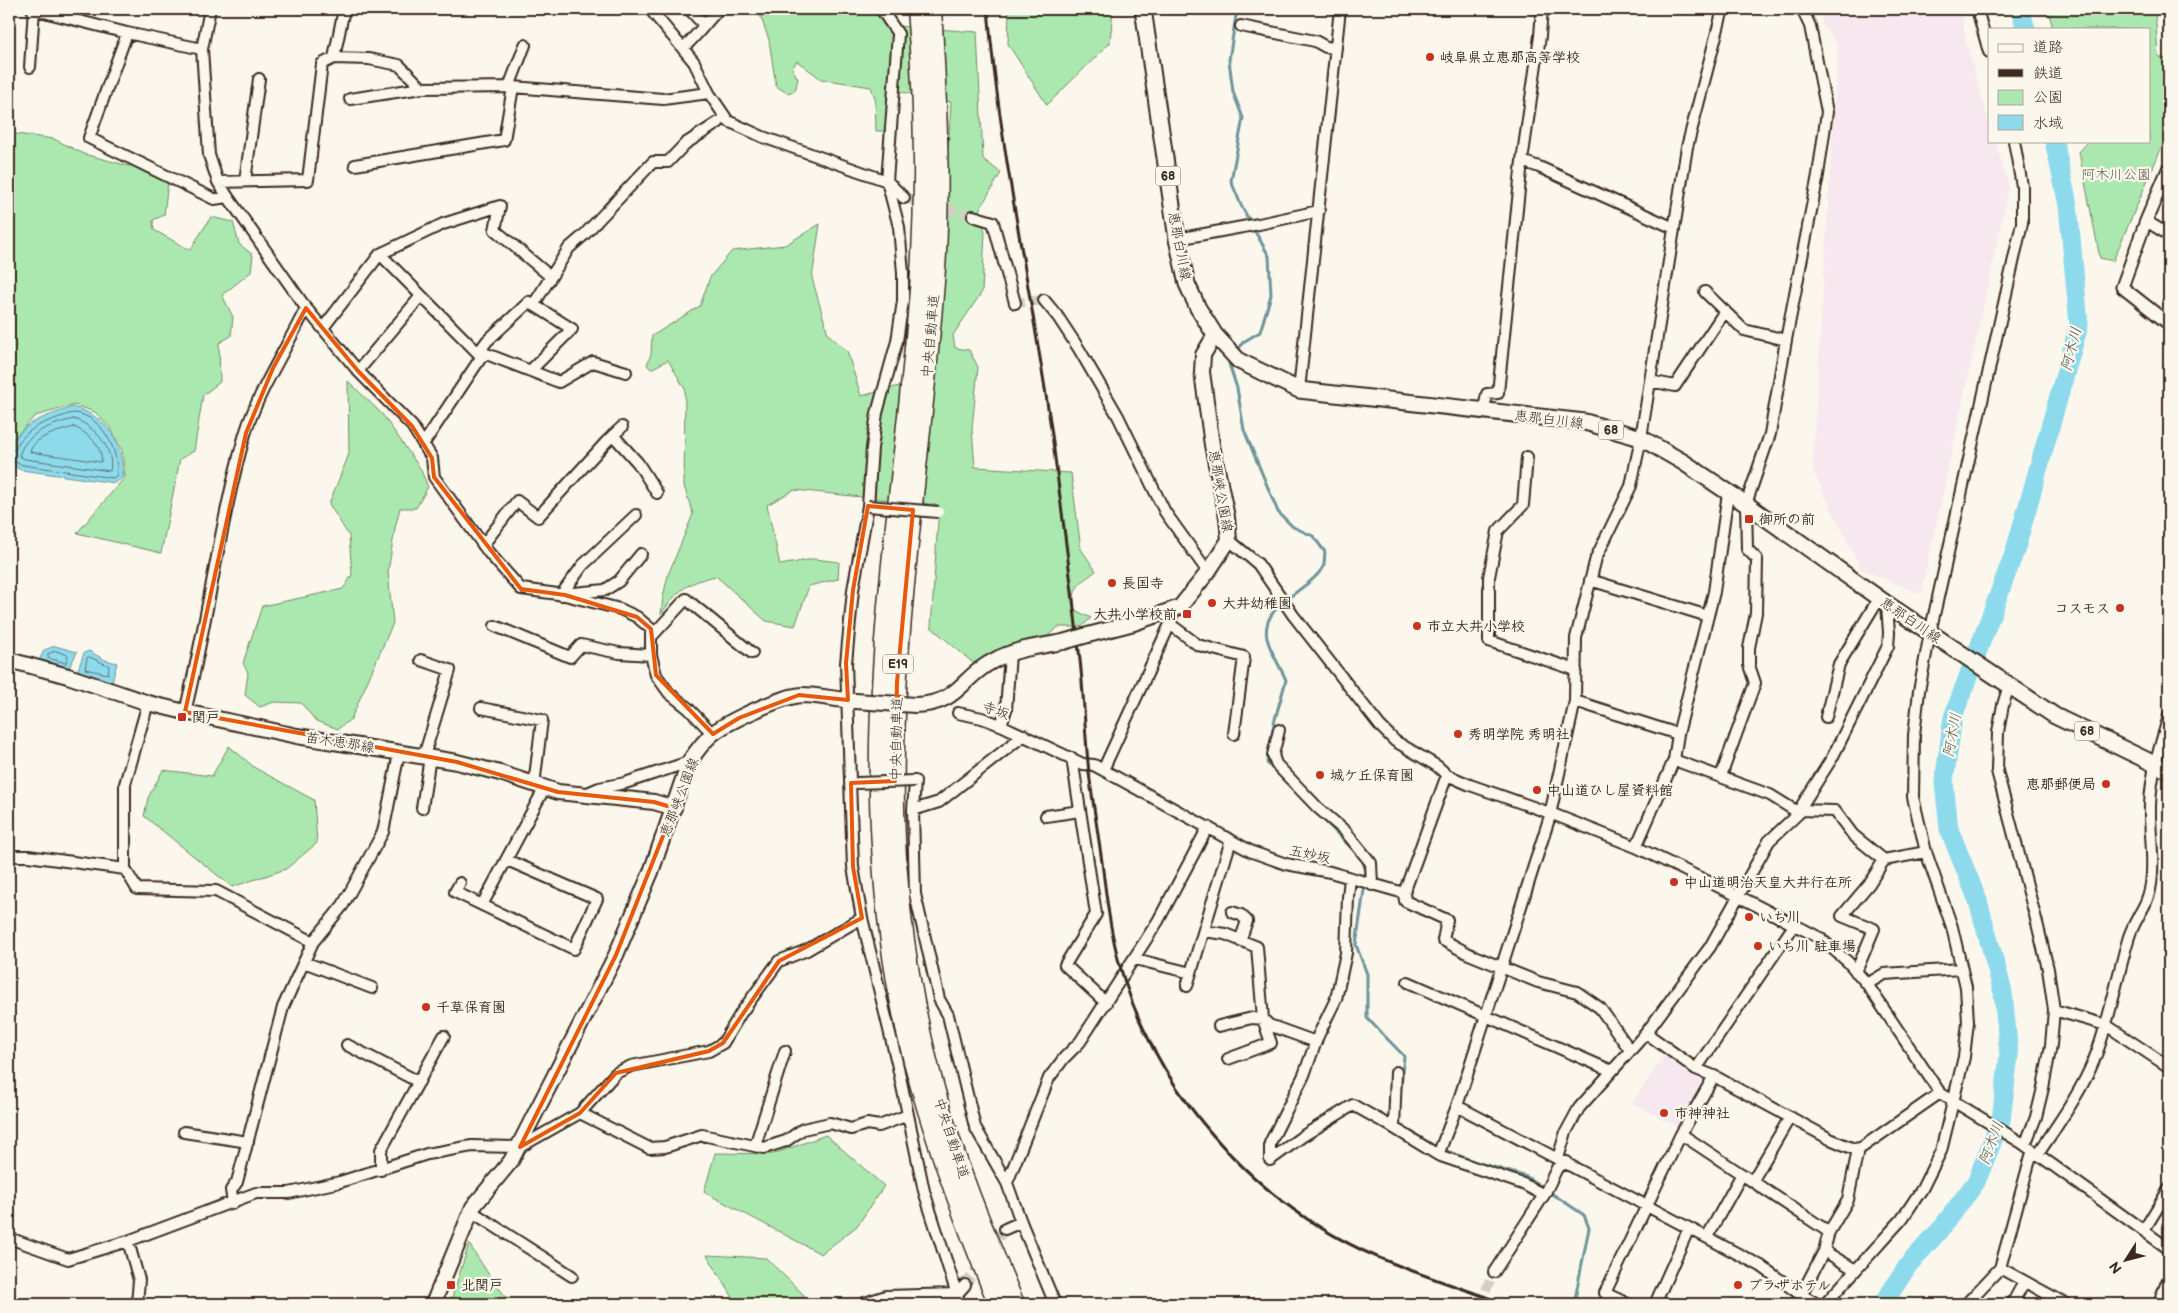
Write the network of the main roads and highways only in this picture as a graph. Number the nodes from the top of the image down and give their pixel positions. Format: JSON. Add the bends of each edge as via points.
{"nodes":[{"id":1,"x":916,"y":9,"type":"edge"},
{"id":2,"x":932,"y":9,"type":"edge"},
{"id":3,"x":1144,"y":9,"type":"edge"},
{"id":4,"x":1215,"y":335,"type":"junction"},
{"id":5,"x":9,"y":660,"type":"edge"},
{"id":6,"x":2169,"y":771,"type":"edge"},
{"id":7,"x":674,"y":808,"type":"junction"},
{"id":8,"x":2169,"y":1282,"type":"edge"},
{"id":9,"x":433,"y":1304,"type":"edge"},
{"id":10,"x":998,"y":1304,"type":"edge"},
{"id":11,"x":1015,"y":1304,"type":"edge"},
{"id":12,"x":2162,"y":1304,"type":"edge"}],
"edges":[{"from":1,"to":10,"type":"highway","name":"中央自動車道","number":"E19","via":[[923,144],[922,250],[887,601],[882,674],[881,843],[888,929],[912,1058],[944,1167]]},
{"from":2,"to":11,"type":"highway","name":"中央自動車道","number":"E19","via":[[938,145],[937,251],[897,682],[896,842],[912,984],[926,1055],[979,1218]]},
{"from":3,"to":4,"type":"main road","name":"恵那白川線","number":"68","via":[[1177,239],[1187,284]]},
{"from":4,"to":6,"type":"main road","name":"恵那白川線","number":"68","via":[[1234,355],[1299,390],[1585,422],[1641,438],[1746,504],[1930,634],[2055,716]]},
{"from":4,"to":7,"type":"main road","name":"恵那峡公園線","bridge":true,"via":[[1203,356],[1202,372],[1229,540],[1180,606],[1134,623],[1010,654],[986,665],[948,698],[929,705],[799,695],[784,699],[739,718],[699,747],[689,762]]},
{"from":5,"to":7,"type":"main road","name":"苗木恵那線","via":[[185,712],[298,736],[427,756],[500,773],[539,787],[654,802]]},
{"from":7,"to":9,"type":"main road","name":"恵那峡公園線","via":[[616,956],[520,1146],[471,1211]]},
{"from":8,"to":12,"type":"main road"}]}
